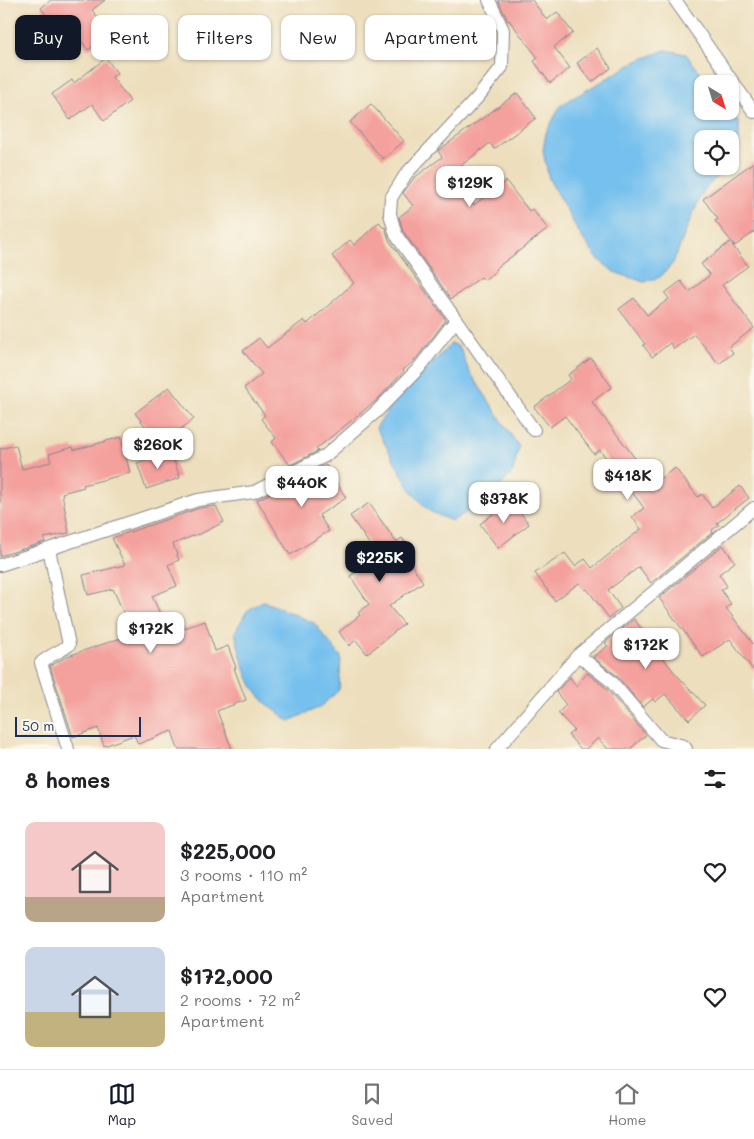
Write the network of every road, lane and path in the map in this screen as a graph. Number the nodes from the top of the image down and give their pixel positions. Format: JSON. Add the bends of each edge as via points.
{"nodes":[{"id":1,"x":489,"y":0,"type":"edge"},
{"id":2,"x":675,"y":0,"type":"edge"},
{"id":3,"x":754,"y":112,"type":"edge"},
{"id":4,"x":456,"y":320,"type":"junction"},
{"id":5,"x":534,"y":430,"type":"dead end"},
{"id":6,"x":754,"y":508,"type":"edge"},
{"id":7,"x":49,"y":549,"type":"junction"},
{"id":8,"x":0,"y":565,"type":"edge"},
{"id":9,"x":578,"y":655,"type":"junction"},
{"id":10,"x":68,"y":749,"type":"edge"},
{"id":11,"x":497,"y":749,"type":"edge"},
{"id":12,"x":686,"y":749,"type":"edge"}],
"edges":[{"from":1,"to":4,"type":"street","via":[[503,30],[502,67],[406,174],[391,198],[390,214],[396,236]]},
{"from":2,"to":3,"type":"street"},
{"from":4,"to":5,"type":"street"},
{"from":4,"to":7,"type":"street","via":[[419,368],[377,411],[325,456],[254,492],[198,500]]},
{"from":6,"to":9,"type":"street"},
{"from":7,"to":8,"type":"street"},
{"from":7,"to":10,"type":"street","via":[[69,645],[41,663]]},
{"from":9,"to":11,"type":"street"},
{"from":9,"to":12,"type":"street","via":[[611,681],[660,740]]}]}
